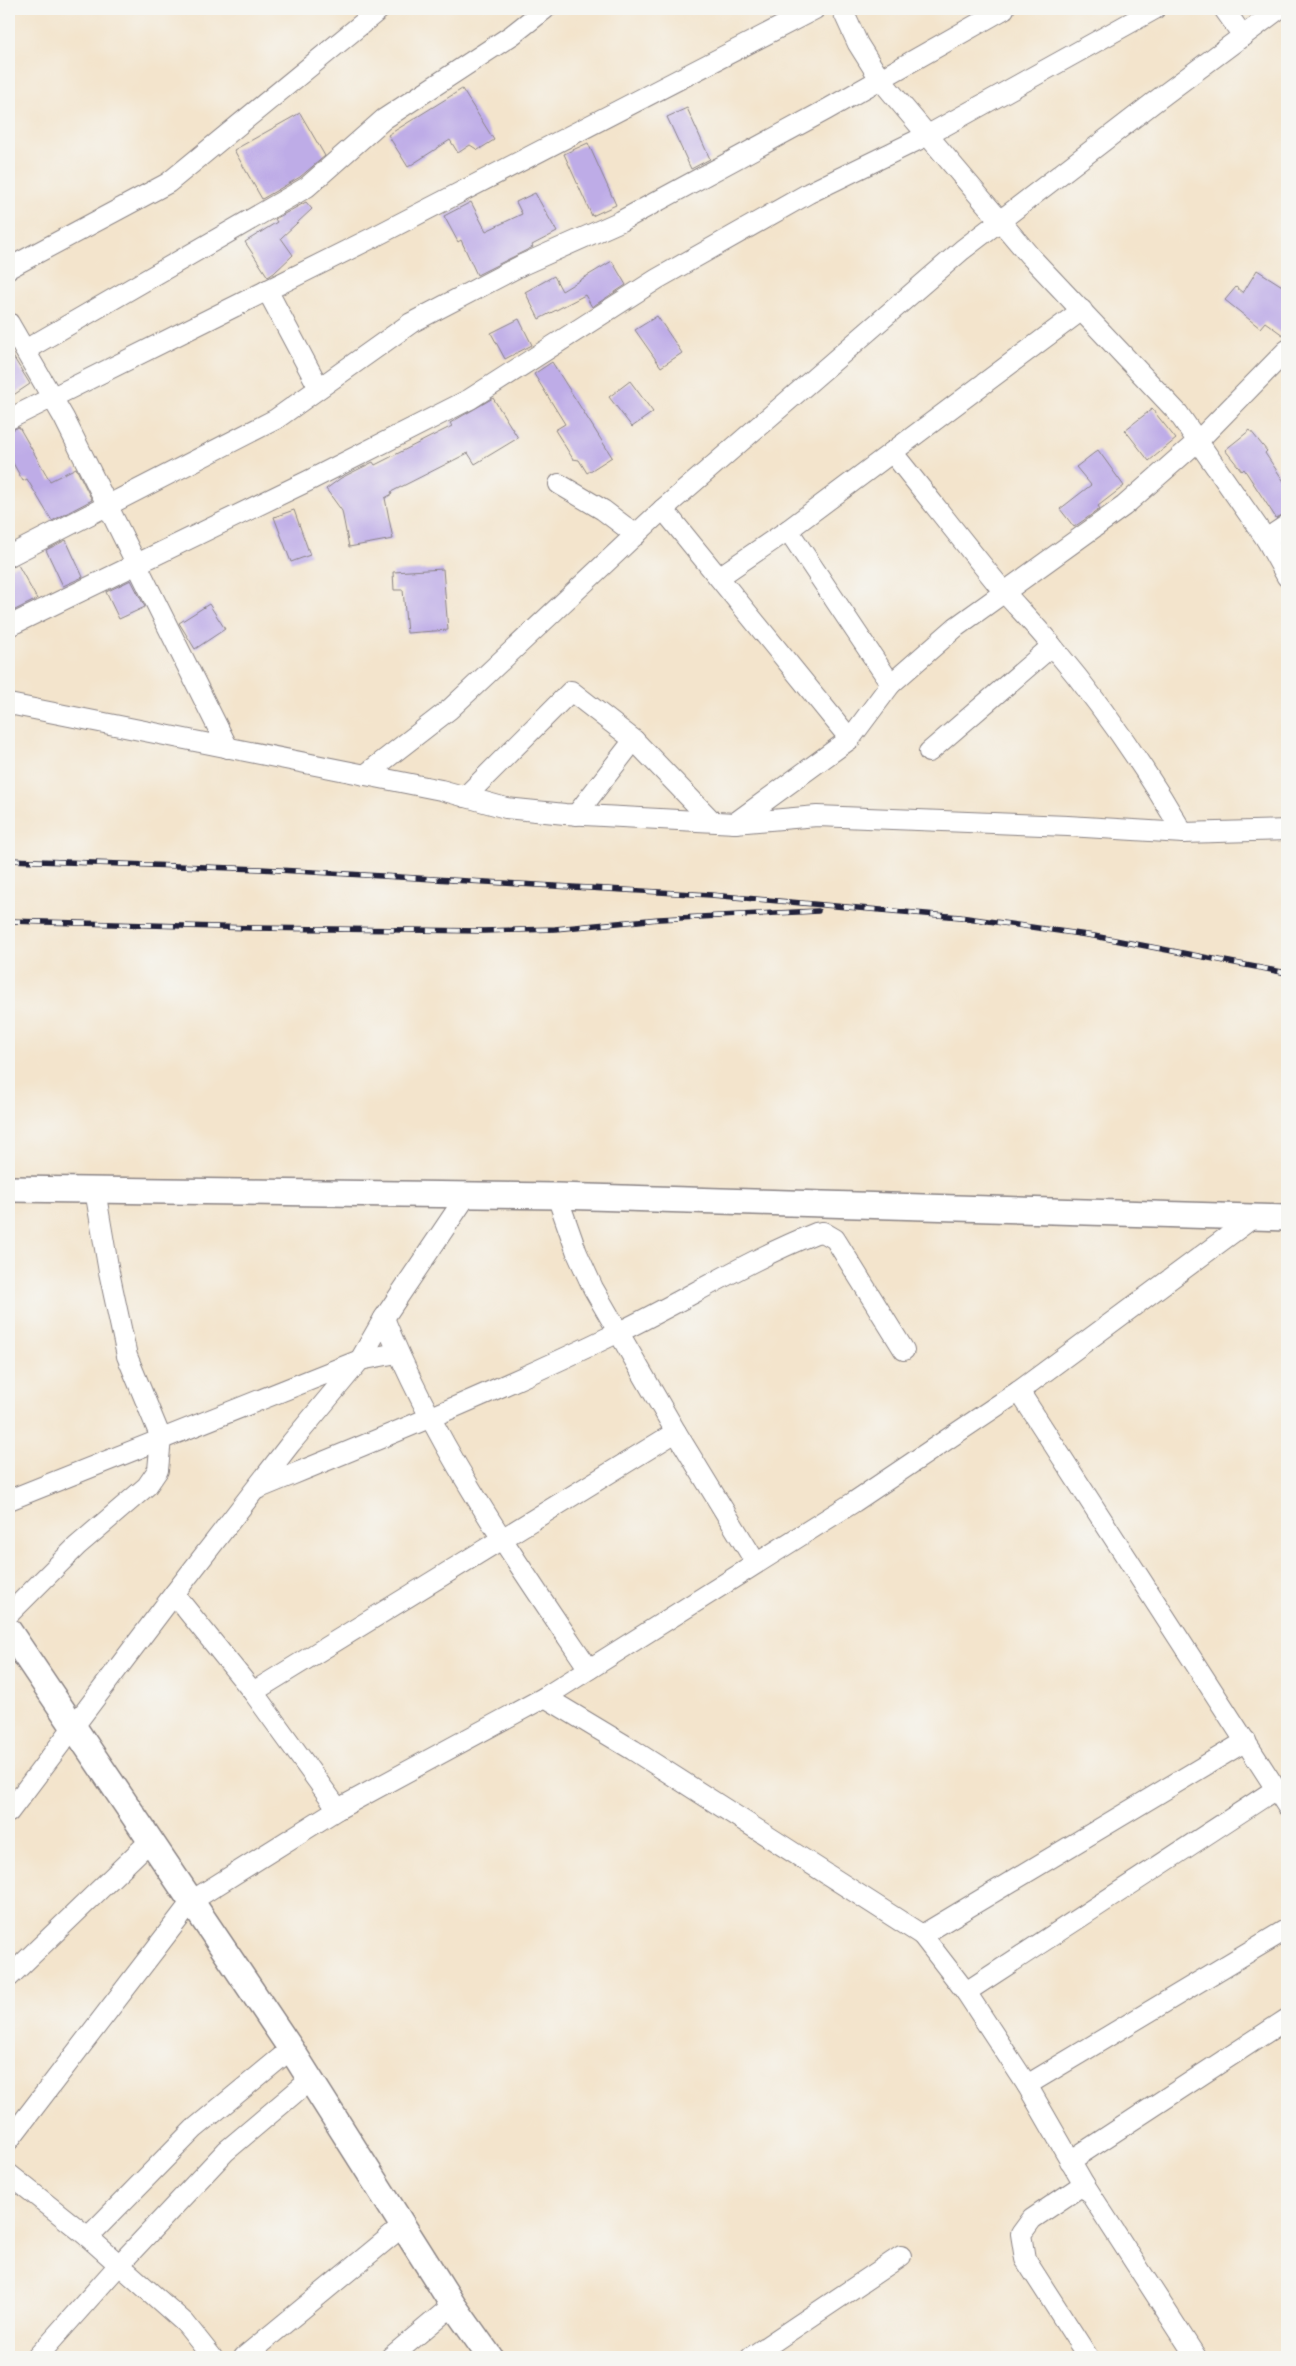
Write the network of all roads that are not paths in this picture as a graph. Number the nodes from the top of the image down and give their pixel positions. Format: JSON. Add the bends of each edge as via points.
{"nodes":[{"id":1,"x":380,"y":9,"type":"edge"},
{"id":2,"x":545,"y":9,"type":"edge"},
{"id":3,"x":815,"y":9,"type":"edge"},
{"id":4,"x":842,"y":9,"type":"edge"},
{"id":5,"x":1004,"y":9,"type":"edge"},
{"id":6,"x":1155,"y":9,"type":"edge"},
{"id":7,"x":1224,"y":9,"type":"edge"},
{"id":8,"x":1279,"y":9,"type":"edge"},
{"id":9,"x":1243,"y":36,"type":"junction"},
{"id":10,"x":880,"y":79,"type":"junction"},
{"id":11,"x":928,"y":135,"type":"junction"},
{"id":12,"x":999,"y":220,"type":"junction"},
{"id":13,"x":9,"y":268,"type":"edge"},
{"id":14,"x":267,"y":290,"type":"junction"},
{"id":15,"x":1082,"y":310,"type":"junction"},
{"id":16,"x":9,"y":323,"type":"edge"},
{"id":17,"x":25,"y":350,"type":"junction"},
{"id":18,"x":1287,"y":350,"type":"edge"},
{"id":19,"x":319,"y":388,"type":"junction"},
{"id":20,"x":52,"y":397,"type":"junction"},
{"id":21,"x":9,"y":419,"type":"edge"},
{"id":22,"x":1199,"y":440,"type":"junction"},
{"id":23,"x":892,"y":452,"type":"junction"},
{"id":24,"x":559,"y":484,"type":"dead end"},
{"id":25,"x":108,"y":505,"type":"junction"},
{"id":26,"x":663,"y":510,"type":"junction"},
{"id":27,"x":1287,"y":525,"type":"edge"},
{"id":28,"x":788,"y":530,"type":"junction"},
{"id":29,"x":636,"y":536,"type":"junction"},
{"id":30,"x":1266,"y":539,"type":"junction"},
{"id":31,"x":9,"y":556,"type":"edge"},
{"id":32,"x":137,"y":564,"type":"junction"},
{"id":33,"x":719,"y":577,"type":"junction"},
{"id":34,"x":1287,"y":577,"type":"edge"},
{"id":35,"x":1005,"y":592,"type":"junction"},
{"id":36,"x":9,"y":626,"type":"edge"},
{"id":37,"x":1052,"y":646,"type":"junction"},
{"id":38,"x":891,"y":684,"type":"junction"},
{"id":39,"x":9,"y":704,"type":"edge"},
{"id":40,"x":850,"y":739,"type":"junction"},
{"id":41,"x":634,"y":740,"type":"junction"},
{"id":42,"x":228,"y":748,"type":"junction"},
{"id":43,"x":929,"y":752,"type":"dead end"},
{"id":44,"x":365,"y":775,"type":"junction"},
{"id":45,"x":465,"y":797,"type":"junction"},
{"id":46,"x":576,"y":815,"type":"junction"},
{"id":47,"x":712,"y":821,"type":"junction"},
{"id":48,"x":735,"y":823,"type":"junction"},
{"id":49,"x":1287,"y":830,"type":"edge"},
{"id":50,"x":1183,"y":833,"type":"junction"},
{"id":51,"x":9,"y":1189,"type":"edge"},
{"id":52,"x":95,"y":1190,"type":"junction"},
{"id":53,"x":467,"y":1195,"type":"junction"},
{"id":54,"x":558,"y":1196,"type":"junction"},
{"id":55,"x":1254,"y":1218,"type":"junction"},
{"id":56,"x":1287,"y":1218,"type":"edge"},
{"id":57,"x":384,"y":1318,"type":"junction"},
{"id":58,"x":619,"y":1332,"type":"junction"},
{"id":59,"x":904,"y":1350,"type":"dead end"},
{"id":60,"x":398,"y":1353,"type":"junction"},
{"id":61,"x":360,"y":1360,"type":"junction"},
{"id":62,"x":1019,"y":1391,"type":"junction"},
{"id":63,"x":431,"y":1418,"type":"junction"},
{"id":64,"x":676,"y":1432,"type":"junction"},
{"id":65,"x":161,"y":1438,"type":"junction"},
{"id":66,"x":255,"y":1490,"type":"junction"},
{"id":67,"x":9,"y":1500,"type":"edge"},
{"id":68,"x":500,"y":1538,"type":"junction"},
{"id":69,"x":756,"y":1563,"type":"junction"},
{"id":70,"x":174,"y":1594,"type":"junction"},
{"id":71,"x":9,"y":1614,"type":"edge"},
{"id":72,"x":9,"y":1631,"type":"edge"},
{"id":73,"x":589,"y":1669,"type":"junction"},
{"id":74,"x":253,"y":1692,"type":"junction"},
{"id":75,"x":545,"y":1697,"type":"junction"},
{"id":76,"x":75,"y":1727,"type":"junction"},
{"id":77,"x":1246,"y":1741,"type":"junction"},
{"id":78,"x":1276,"y":1789,"type":"junction"},
{"id":79,"x":1287,"y":1806,"type":"edge"},
{"id":80,"x":338,"y":1809,"type":"junction"},
{"id":81,"x":9,"y":1812,"type":"edge"},
{"id":82,"x":150,"y":1841,"type":"junction"},
{"id":83,"x":193,"y":1900,"type":"junction"},
{"id":84,"x":1287,"y":1929,"type":"edge"},
{"id":85,"x":922,"y":1936,"type":"junction"},
{"id":86,"x":9,"y":1977,"type":"edge"},
{"id":87,"x":966,"y":1992,"type":"junction"},
{"id":88,"x":1287,"y":2019,"type":"edge"},
{"id":89,"x":291,"y":2048,"type":"junction"},
{"id":90,"x":310,"y":2080,"type":"junction"},
{"id":91,"x":1027,"y":2085,"type":"junction"},
{"id":92,"x":9,"y":2140,"type":"edge"},
{"id":93,"x":1070,"y":2161,"type":"junction"},
{"id":94,"x":9,"y":2174,"type":"edge"},
{"id":95,"x":1084,"y":2184,"type":"junction"},
{"id":96,"x":404,"y":2226,"type":"junction"},
{"id":97,"x":88,"y":2237,"type":"junction"},
{"id":98,"x":902,"y":2256,"type":"dead end"},
{"id":99,"x":118,"y":2266,"type":"junction"},
{"id":100,"x":453,"y":2305,"type":"junction"},
{"id":101,"x":37,"y":2357,"type":"edge"},
{"id":102,"x":212,"y":2357,"type":"edge"},
{"id":103,"x":244,"y":2357,"type":"edge"},
{"id":104,"x":391,"y":2357,"type":"edge"},
{"id":105,"x":490,"y":2357,"type":"edge"},
{"id":106,"x":751,"y":2357,"type":"edge"},
{"id":107,"x":1088,"y":2357,"type":"edge"},
{"id":108,"x":1196,"y":2357,"type":"edge"}],
"edges":[{"from":1,"to":13,"type":"street","via":[[168,182]]},
{"from":2,"to":17,"type":"street","via":[[512,35],[384,119],[307,187]]},
{"from":3,"to":14,"type":"street"},
{"from":4,"to":10,"type":"street","via":[[858,44]]},
{"from":5,"to":10,"type":"street"},
{"from":6,"to":11,"type":"street"},
{"from":7,"to":9,"type":"street"},
{"from":8,"to":9,"type":"street"},
{"from":9,"to":12,"type":"street"},
{"from":10,"to":11,"type":"street"},
{"from":10,"to":19,"type":"street","via":[[621,221],[522,265],[411,323]]},
{"from":11,"to":12,"type":"street"},
{"from":11,"to":32,"type":"street","via":[[809,193],[657,279],[470,399]]},
{"from":12,"to":15,"type":"street"},
{"from":12,"to":26,"type":"street"},
{"from":14,"to":19,"type":"street"},
{"from":14,"to":20,"type":"street"},
{"from":15,"to":22,"type":"street"},
{"from":15,"to":23,"type":"street"},
{"from":16,"to":17,"type":"street"},
{"from":17,"to":20,"type":"street"},
{"from":18,"to":22,"type":"street"},
{"from":19,"to":25,"type":"street","via":[[276,418]]},
{"from":20,"to":21,"type":"street"},
{"from":20,"to":25,"type":"street"},
{"from":22,"to":30,"type":"street"},
{"from":22,"to":35,"type":"street","via":[[1124,506]]},
{"from":23,"to":28,"type":"street"},
{"from":23,"to":35,"type":"street"},
{"from":24,"to":29,"type":"street","via":[[603,510]]},
{"from":25,"to":31,"type":"street"},
{"from":25,"to":32,"type":"street"},
{"from":26,"to":29,"type":"street"},
{"from":26,"to":33,"type":"street"},
{"from":27,"to":30,"type":"street"},
{"from":28,"to":33,"type":"street"},
{"from":28,"to":38,"type":"street"},
{"from":29,"to":44,"type":"street","via":[[450,710]]},
{"from":30,"to":34,"type":"street"},
{"from":32,"to":36,"type":"street"},
{"from":32,"to":42,"type":"street"},
{"from":33,"to":40,"type":"street"},
{"from":35,"to":37,"type":"street"},
{"from":35,"to":38,"type":"street","via":[[956,628]]},
{"from":37,"to":43,"type":"street"},
{"from":37,"to":50,"type":"street","via":[[1115,728]]},
{"from":38,"to":40,"type":"street"},
{"from":39,"to":42,"type":"street"},
{"from":40,"to":48,"type":"street"},
{"from":41,"to":45,"type":"street","via":[[571,691]]},
{"from":41,"to":46,"type":"street"},
{"from":41,"to":47,"type":"street"},
{"from":42,"to":44,"type":"street"},
{"from":44,"to":45,"type":"street"},
{"from":45,"to":46,"type":"street","via":[[506,808]]},
{"from":46,"to":47,"type":"street"},
{"from":47,"to":48,"type":"street"},
{"from":48,"to":50,"type":"street","via":[[817,816]]},
{"from":49,"to":50,"type":"street"},
{"from":51,"to":52,"type":"street"},
{"from":52,"to":53,"type":"street"},
{"from":52,"to":65,"type":"street","via":[[128,1356]]},
{"from":53,"to":54,"type":"street"},
{"from":53,"to":57,"type":"street"},
{"from":54,"to":55,"type":"street"},
{"from":54,"to":58,"type":"street","via":[[577,1253]]},
{"from":55,"to":56,"type":"street"},
{"from":55,"to":62,"type":"street"},
{"from":57,"to":60,"type":"street"},
{"from":57,"to":61,"type":"street"},
{"from":58,"to":59,"type":"street","via":[[804,1237],[823,1232],[835,1239]]},
{"from":58,"to":63,"type":"street"},
{"from":58,"to":64,"type":"street"},
{"from":60,"to":61,"type":"street"},
{"from":60,"to":63,"type":"street"},
{"from":61,"to":65,"type":"street"},
{"from":61,"to":66,"type":"street"},
{"from":62,"to":69,"type":"street","via":[[854,1502]]},
{"from":62,"to":77,"type":"street"},
{"from":63,"to":66,"type":"street"},
{"from":63,"to":68,"type":"street"},
{"from":64,"to":68,"type":"street"},
{"from":64,"to":69,"type":"street"},
{"from":65,"to":67,"type":"street"},
{"from":65,"to":71,"type":"street","via":[[158,1470],[147,1486],[78,1546]]},
{"from":66,"to":70,"type":"street"},
{"from":68,"to":73,"type":"street"},
{"from":68,"to":74,"type":"street"},
{"from":69,"to":73,"type":"street"},
{"from":70,"to":74,"type":"street"},
{"from":70,"to":76,"type":"street"},
{"from":72,"to":76,"type":"street"},
{"from":73,"to":75,"type":"street"},
{"from":74,"to":80,"type":"street"},
{"from":75,"to":80,"type":"street"},
{"from":75,"to":85,"type":"street"},
{"from":76,"to":81,"type":"street"},
{"from":76,"to":82,"type":"street"},
{"from":77,"to":78,"type":"street"},
{"from":77,"to":85,"type":"street"},
{"from":78,"to":79,"type":"street"},
{"from":78,"to":87,"type":"street"},
{"from":80,"to":83,"type":"street"},
{"from":82,"to":83,"type":"street"},
{"from":82,"to":86,"type":"street"},
{"from":83,"to":89,"type":"street"},
{"from":83,"to":92,"type":"street"},
{"from":84,"to":91,"type":"street"},
{"from":85,"to":87,"type":"street"},
{"from":87,"to":91,"type":"street"},
{"from":88,"to":93,"type":"street"},
{"from":89,"to":90,"type":"street"},
{"from":89,"to":97,"type":"street","via":[[194,2128]]},
{"from":90,"to":96,"type":"street"},
{"from":90,"to":99,"type":"street","via":[[226,2151]]},
{"from":91,"to":93,"type":"street"},
{"from":93,"to":95,"type":"street"},
{"from":94,"to":97,"type":"street"},
{"from":95,"to":107,"type":"street","via":[[1032,2219],[1021,2234],[1025,2259]]},
{"from":95,"to":108,"type":"street"},
{"from":96,"to":100,"type":"street"},
{"from":96,"to":103,"type":"street"},
{"from":97,"to":99,"type":"street"},
{"from":98,"to":106,"type":"street"},
{"from":99,"to":101,"type":"street"},
{"from":99,"to":102,"type":"street","via":[[185,2323]]},
{"from":100,"to":104,"type":"street"},
{"from":100,"to":105,"type":"street"}]}
